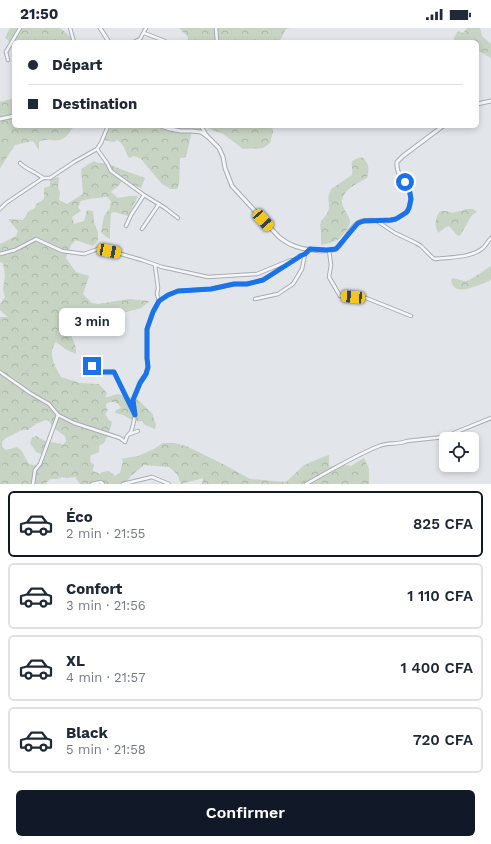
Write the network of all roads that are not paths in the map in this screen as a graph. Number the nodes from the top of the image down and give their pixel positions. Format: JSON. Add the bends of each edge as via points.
{"nodes":[{"id":1,"x":20,"y":28,"type":"edge"},
{"id":2,"x":70,"y":28,"type":"edge"},
{"id":3,"x":100,"y":28,"type":"edge"},
{"id":4,"x":146,"y":28,"type":"edge"},
{"id":5,"x":216,"y":28,"type":"edge"},
{"id":6,"x":144,"y":33,"type":"junction"},
{"id":7,"x":13,"y":40,"type":"edge"},
{"id":8,"x":73,"y":40,"type":"edge"},
{"id":9,"x":108,"y":40,"type":"edge"},
{"id":10,"x":138,"y":40,"type":"edge"},
{"id":11,"x":162,"y":40,"type":"edge"},
{"id":12,"x":218,"y":40,"type":"edge"},
{"id":13,"x":12,"y":42,"type":"edge"},
{"id":14,"x":8,"y":60,"type":"dead end"},
{"id":15,"x":491,"y":100,"type":"edge"},
{"id":16,"x":479,"y":103,"type":"edge"},
{"id":17,"x":12,"y":116,"type":"edge"},
{"id":18,"x":0,"y":119,"type":"edge"},
{"id":19,"x":107,"y":128,"type":"edge"},
{"id":20,"x":167,"y":128,"type":"edge"},
{"id":21,"x":202,"y":128,"type":"edge"},
{"id":22,"x":440,"y":128,"type":"edge"},
{"id":23,"x":208,"y":137,"type":"junction"},
{"id":24,"x":97,"y":149,"type":"junction"},
{"id":25,"x":20,"y":163,"type":"dead end"},
{"id":26,"x":43,"y":178,"type":"junction"},
{"id":27,"x":144,"y":195,"type":"junction"},
{"id":28,"x":159,"y":204,"type":"junction"},
{"id":29,"x":0,"y":208,"type":"edge"},
{"id":30,"x":178,"y":218,"type":"dead end"},
{"id":31,"x":377,"y":221,"type":"junction"},
{"id":32,"x":126,"y":226,"type":"dead end"},
{"id":33,"x":142,"y":229,"type":"dead end"},
{"id":34,"x":491,"y":238,"type":"edge"},
{"id":35,"x":310,"y":249,"type":"junction"},
{"id":36,"x":329,"y":250,"type":"junction"},
{"id":37,"x":0,"y":254,"type":"edge"},
{"id":38,"x":305,"y":254,"type":"junction"},
{"id":39,"x":299,"y":257,"type":"junction"},
{"id":40,"x":155,"y":265,"type":"junction"},
{"id":41,"x":255,"y":299,"type":"dead end"},
{"id":42,"x":159,"y":301,"type":"junction"},
{"id":43,"x":411,"y":316,"type":"dead end"},
{"id":44,"x":92,"y":366,"type":"dead end"},
{"id":45,"x":0,"y":372,"type":"edge"},
{"id":46,"x":58,"y":415,"type":"junction"},
{"id":47,"x":135,"y":415,"type":"junction"},
{"id":48,"x":491,"y":418,"type":"edge"},
{"id":49,"x":138,"y":431,"type":"dead end"},
{"id":50,"x":127,"y":436,"type":"junction"},
{"id":51,"x":34,"y":484,"type":"edge"},
{"id":52,"x":92,"y":484,"type":"edge"},
{"id":53,"x":103,"y":484,"type":"edge"},
{"id":54,"x":123,"y":484,"type":"edge"},
{"id":55,"x":169,"y":484,"type":"edge"},
{"id":56,"x":306,"y":484,"type":"edge"}],
"edges":[{"from":1,"to":7,"type":"street"},
{"from":2,"to":8,"type":"street"},
{"from":3,"to":9,"type":"street"},
{"from":4,"to":6,"type":"street"},
{"from":5,"to":12,"type":"street"},
{"from":6,"to":10,"type":"street"},
{"from":6,"to":11,"type":"street"},
{"from":13,"to":14,"type":"street","via":[[6,52]]},
{"from":15,"to":16,"type":"street"},
{"from":17,"to":18,"type":"street"},
{"from":19,"to":24,"type":"street"},
{"from":20,"to":23,"type":"street","via":[[201,132]]},
{"from":21,"to":23,"type":"street"},
{"from":22,"to":31,"type":"street","via":[[397,162],[398,172],[410,191],[411,199],[407,212],[396,219]]},
{"from":23,"to":35,"type":"street","via":[[219,148],[228,178],[241,196],[284,241]]},
{"from":24,"to":26,"type":"street","via":[[50,178]]},
{"from":24,"to":27,"type":"street","via":[[111,171]]},
{"from":25,"to":26,"type":"street"},
{"from":26,"to":29,"type":"street"},
{"from":27,"to":28,"type":"street"},
{"from":27,"to":32,"type":"street"},
{"from":28,"to":30,"type":"street"},
{"from":28,"to":33,"type":"street"},
{"from":31,"to":34,"type":"street","via":[[421,246],[436,259],[474,253],[482,249]]},
{"from":31,"to":36,"type":"street","via":[[358,223],[336,249]]},
{"from":35,"to":36,"type":"street"},
{"from":35,"to":38,"type":"street"},
{"from":36,"to":43,"type":"street","via":[[329,277],[340,296],[366,298]]},
{"from":37,"to":40,"type":"street","via":[[15,250],[36,239],[62,251],[84,254],[98,249]]},
{"from":38,"to":39,"type":"street"},
{"from":38,"to":41,"type":"street","via":[[302,269],[293,284],[278,294]]},
{"from":39,"to":40,"type":"street","via":[[257,274],[208,277]]},
{"from":39,"to":42,"type":"street","via":[[263,280],[211,289],[178,291]]},
{"from":40,"to":42,"type":"street"},
{"from":42,"to":47,"type":"street","via":[[147,329],[148,367],[133,400]]},
{"from":44,"to":47,"type":"street","via":[[99,372],[114,372]]},
{"from":45,"to":46,"type":"street","via":[[49,404]]},
{"from":46,"to":50,"type":"street","via":[[125,442]]},
{"from":46,"to":51,"type":"street","via":[[36,470]]},
{"from":47,"to":50,"type":"street","via":[[131,432]]},
{"from":48,"to":56,"type":"street","via":[[444,437],[381,445]]},
{"from":49,"to":50,"type":"street"},
{"from":52,"to":53,"type":"street"},
{"from":54,"to":55,"type":"street","via":[[152,477]]}]}
